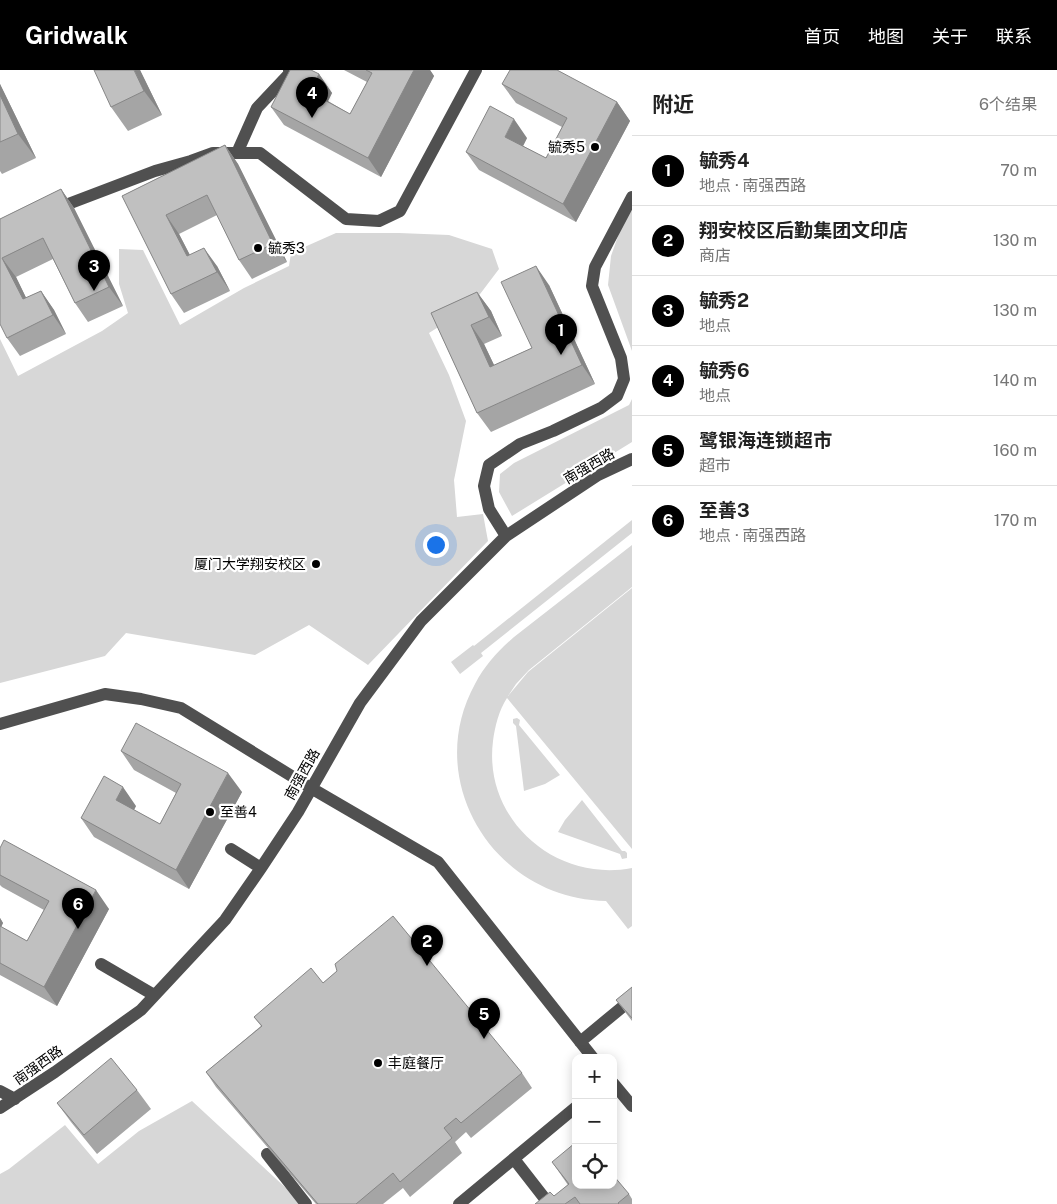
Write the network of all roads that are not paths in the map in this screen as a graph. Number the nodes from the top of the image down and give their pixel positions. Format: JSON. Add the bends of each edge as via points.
{"nodes":[{"id":1,"x":289,"y":70,"type":"edge"},
{"id":2,"x":476,"y":70,"type":"edge"},
{"id":3,"x":237,"y":153,"type":"junction"},
{"id":4,"x":632,"y":196,"type":"edge"},
{"id":5,"x":41,"y":215,"type":"edge"},
{"id":6,"x":632,"y":459,"type":"edge"},
{"id":7,"x":506,"y":536,"type":"junction"},
{"id":8,"x":0,"y":724,"type":"edge"},
{"id":9,"x":311,"y":788,"type":"junction"},
{"id":10,"x":231,"y":849,"type":"dead end"},
{"id":11,"x":261,"y":868,"type":"junction"},
{"id":12,"x":102,"y":964,"type":"dead end"},
{"id":13,"x":154,"y":995,"type":"junction"},
{"id":14,"x":632,"y":999,"type":"edge"},
{"id":15,"x":580,"y":1042,"type":"junction"},
{"id":16,"x":590,"y":1054,"type":"edge"},
{"id":17,"x":617,"y":1088,"type":"edge"},
{"id":18,"x":0,"y":1091,"type":"edge"},
{"id":19,"x":14,"y":1099,"type":"junction"},
{"id":20,"x":632,"y":1106,"type":"edge"},
{"id":21,"x":0,"y":1108,"type":"edge"},
{"id":22,"x":572,"y":1110,"type":"edge"},
{"id":23,"x":267,"y":1154,"type":"edge"},
{"id":24,"x":514,"y":1159,"type":"junction"},
{"id":25,"x":306,"y":1204,"type":"edge"},
{"id":26,"x":459,"y":1204,"type":"edge"},
{"id":27,"x":549,"y":1204,"type":"edge"}],
"edges":[{"from":1,"to":3,"type":"street","via":[[290,73],[257,108]]},
{"from":2,"to":3,"type":"street","via":[[400,211],[379,222],[346,219],[260,152]]},
{"from":3,"to":5,"type":"street","via":[[213,153],[155,171]]},
{"from":4,"to":7,"type":"street","via":[[595,267],[592,286],[620,358],[624,379],[617,396],[601,408],[520,444],[488,465],[484,486],[489,509]]},
{"from":6,"to":7,"type":"street","name":"南强西路","via":[[598,475]]},
{"from":7,"to":9,"type":"street","name":"南强西路","via":[[421,620],[360,703]]},
{"from":8,"to":9,"type":"street","via":[[105,694],[141,699],[181,708]]},
{"from":9,"to":11,"type":"street","name":"南强西路"},
{"from":9,"to":15,"type":"street","via":[[438,862]]},
{"from":10,"to":11,"type":"street"},
{"from":11,"to":13,"type":"street","name":"南强西路","via":[[225,920]]},
{"from":12,"to":13,"type":"street"},
{"from":13,"to":19,"type":"street","name":"南强西路","via":[[141,1010]]},
{"from":14,"to":15,"type":"street"},
{"from":15,"to":16,"type":"street"},
{"from":17,"to":20,"type":"street"},
{"from":18,"to":19,"type":"street"},
{"from":19,"to":21,"type":"street","name":"南强西路"},
{"from":22,"to":24,"type":"street"},
{"from":23,"to":25,"type":"street"},
{"from":24,"to":26,"type":"street"},
{"from":24,"to":27,"type":"street"}]}
